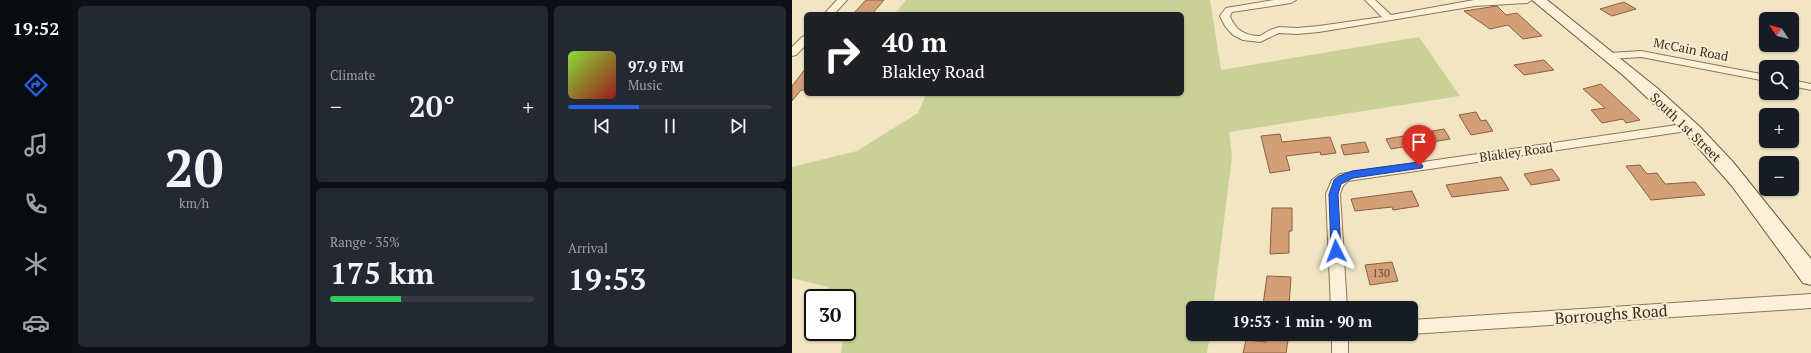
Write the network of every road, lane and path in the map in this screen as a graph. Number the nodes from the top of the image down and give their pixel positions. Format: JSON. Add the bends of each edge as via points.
{"nodes":[{"id":1,"x":842,"y":0,"type":"edge"},
{"id":2,"x":1291,"y":0,"type":"edge"},
{"id":3,"x":1370,"y":0,"type":"edge"},
{"id":4,"x":1527,"y":0,"type":"edge"},
{"id":5,"x":1540,"y":0,"type":"edge"},
{"id":6,"x":1478,"y":2,"type":"edge"},
{"id":7,"x":831,"y":12,"type":"edge"},
{"id":8,"x":1388,"y":18,"type":"junction"},
{"id":9,"x":804,"y":40,"type":"edge"},
{"id":10,"x":792,"y":54,"type":"edge"},
{"id":11,"x":1610,"y":56,"type":"junction"},
{"id":12,"x":1759,"y":77,"type":"edge"},
{"id":13,"x":1799,"y":84,"type":"edge"},
{"id":14,"x":1811,"y":87,"type":"edge"},
{"id":15,"x":1690,"y":127,"type":"junction"},
{"id":16,"x":1811,"y":276,"type":"edge"},
{"id":17,"x":1338,"y":301,"type":"edge"},
{"id":18,"x":1811,"y":301,"type":"edge"},
{"id":19,"x":1418,"y":328,"type":"edge"},
{"id":20,"x":1340,"y":341,"type":"edge"},
{"id":21,"x":1340,"y":353,"type":"edge"}],
"edges":[{"from":1,"to":7,"type":"street"},
{"from":2,"to":8,"type":"street","via":[[1229,10],[1225,16],[1236,33],[1258,40],[1277,30],[1312,29]]},
{"from":3,"to":8,"type":"street"},
{"from":4,"to":6,"type":"street"},
{"from":5,"to":11,"type":"main road","name":"South 1st Street"},
{"from":6,"to":8,"type":"street"},
{"from":9,"to":10,"type":"street"},
{"from":11,"to":12,"type":"street","name":"McCain Road","via":[[1648,55]]},
{"from":11,"to":15,"type":"main road","name":"South 1st Street"},
{"from":13,"to":14,"type":"street"},
{"from":15,"to":16,"type":"main road","name":"South 1st Street","via":[[1737,178]]},
{"from":15,"to":17,"type":"street","name":"Blakley Road","via":[[1342,178],[1333,194]]},
{"from":18,"to":19,"type":"street","name":"Borroughs Road"},
{"from":20,"to":21,"type":"street"}]}
